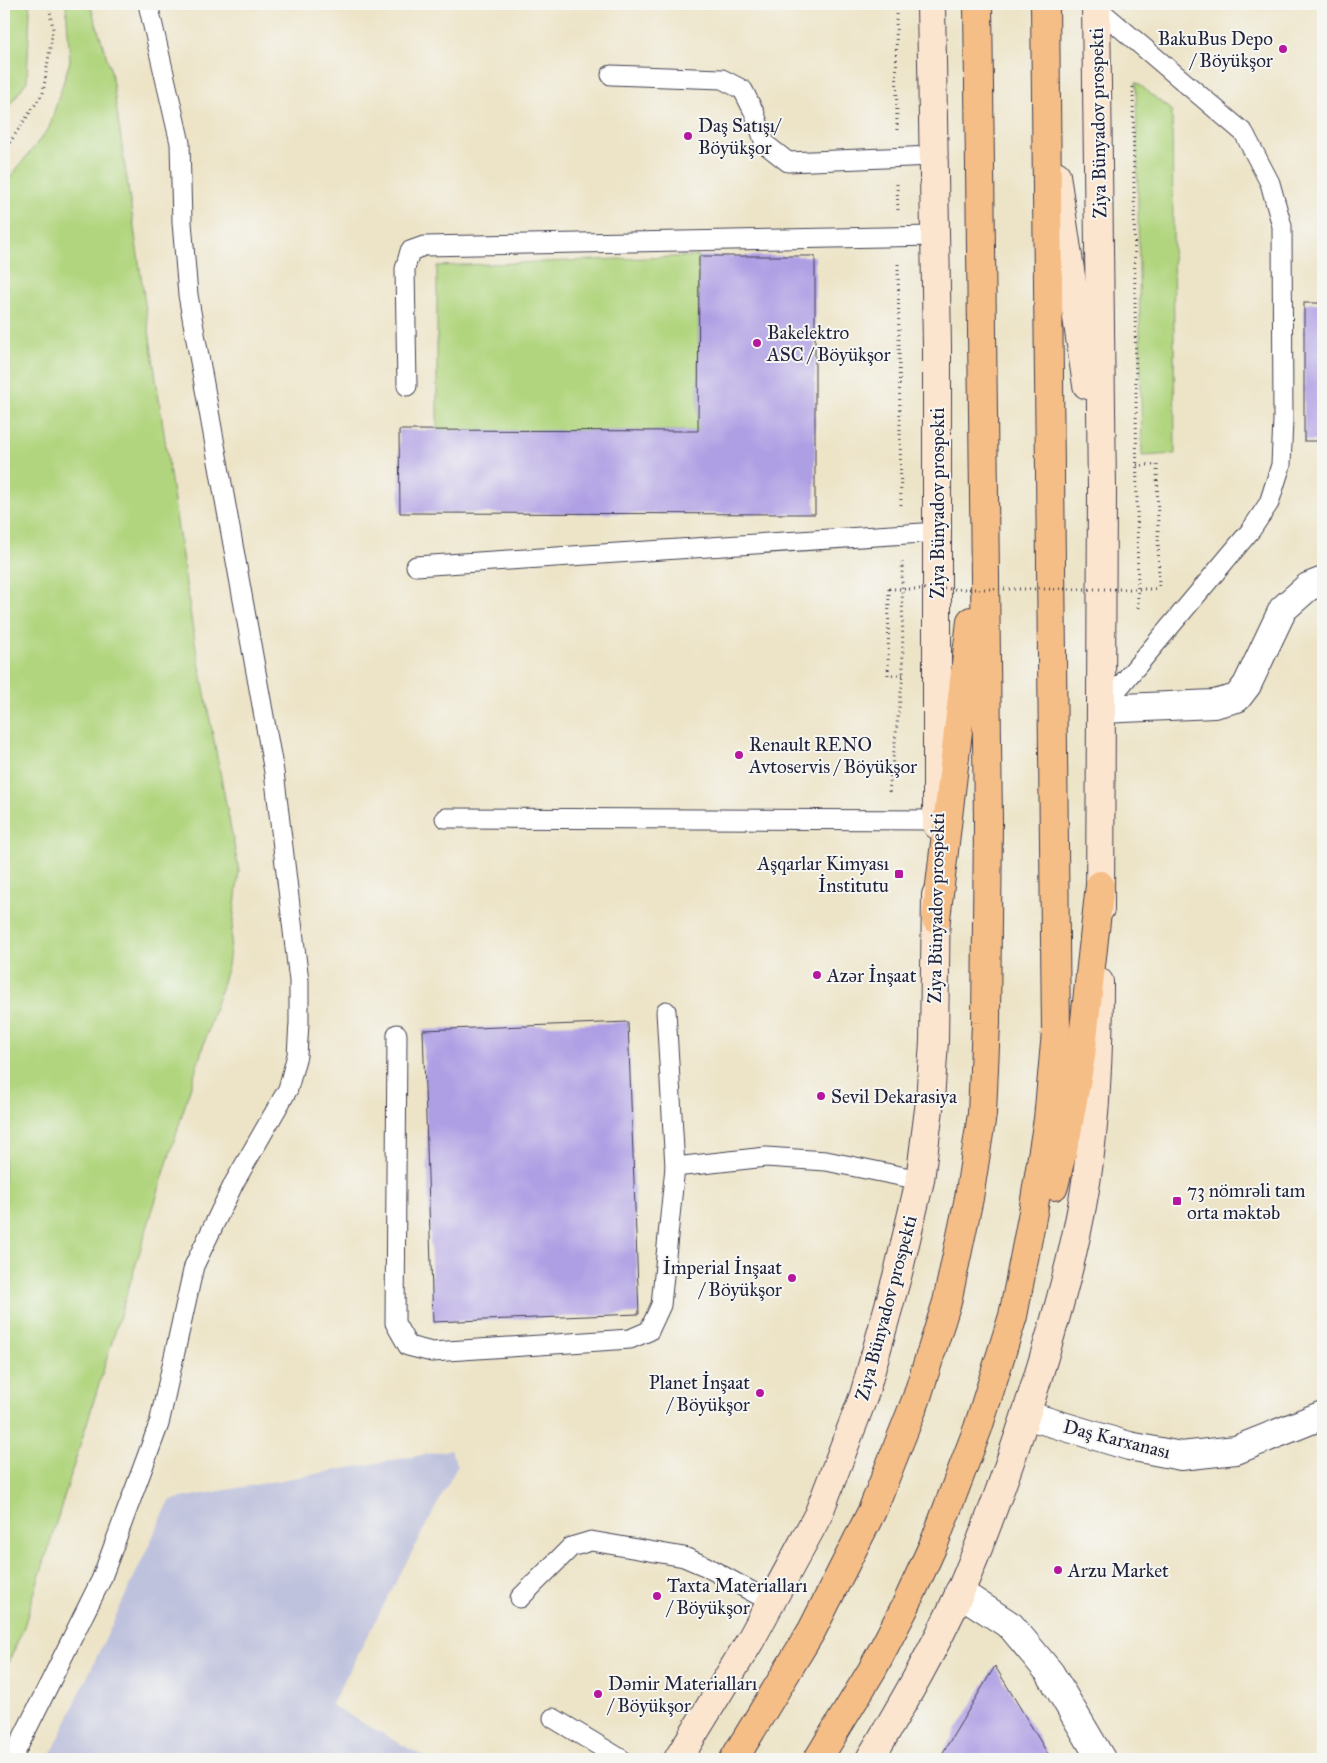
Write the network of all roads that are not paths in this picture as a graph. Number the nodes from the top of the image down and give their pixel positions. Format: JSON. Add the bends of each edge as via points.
{"nodes":[{"id":1,"x":148,"y":4,"type":"edge"},
{"id":2,"x":931,"y":4,"type":"edge"},
{"id":3,"x":978,"y":4,"type":"edge"},
{"id":4,"x":1045,"y":4,"type":"edge"},
{"id":5,"x":1096,"y":6,"type":"edge"},
{"id":6,"x":611,"y":75,"type":"dead end"},
{"id":7,"x":1046,"y":114,"type":"junction"},
{"id":8,"x":934,"y":156,"type":"junction"},
{"id":9,"x":935,"y":236,"type":"junction"},
{"id":10,"x":408,"y":386,"type":"dead end"},
{"id":11,"x":1102,"y":490,"type":"junction"},
{"id":12,"x":984,"y":510,"type":"junction"},
{"id":13,"x":938,"y":532,"type":"junction"},
{"id":14,"x":416,"y":566,"type":"dead end"},
{"id":15,"x":1323,"y":580,"type":"edge"},
{"id":16,"x":1101,"y":709,"type":"junction"},
{"id":17,"x":444,"y":818,"type":"dead end"},
{"id":18,"x":937,"y":820,"type":"junction"},
{"id":19,"x":1100,"y":885,"type":"junction"},
{"id":20,"x":936,"y":919,"type":"junction"},
{"id":21,"x":666,"y":1010,"type":"dead end"},
{"id":22,"x":397,"y":1034,"type":"dead end"},
{"id":23,"x":675,"y":1166,"type":"junction"},
{"id":24,"x":920,"y":1180,"type":"junction"},
{"id":25,"x":1013,"y":1316,"type":"junction"},
{"id":26,"x":1026,"y":1415,"type":"junction"},
{"id":27,"x":1323,"y":1415,"type":"edge"},
{"id":28,"x":959,"y":1592,"type":"junction"},
{"id":29,"x":520,"y":1598,"type":"dead end"},
{"id":30,"x":771,"y":1602,"type":"junction"},
{"id":31,"x":552,"y":1718,"type":"dead end"},
{"id":32,"x":819,"y":1758,"type":"edge"},
{"id":33,"x":12,"y":1759,"type":"edge"},
{"id":34,"x":620,"y":1759,"type":"edge"},
{"id":35,"x":678,"y":1759,"type":"edge"},
{"id":36,"x":734,"y":1759,"type":"edge"},
{"id":37,"x":870,"y":1759,"type":"edge"},
{"id":38,"x":1100,"y":1759,"type":"edge"}],
"edges":[{"from":1,"to":33,"type":"lane","via":[[180,143],[188,295],[274,772],[299,981],[297,1055],[288,1089],[234,1183],[194,1266],[159,1424],[101,1580]]},
{"from":2,"to":8,"type":"main road","name":"Ziya Bünyadov prospekti"},
{"from":3,"to":12,"type":"main road"},
{"from":4,"to":7,"type":"main road"},
{"from":5,"to":11,"type":"main road","name":"Ziya Bünyadov prospekti"},
{"from":5,"to":16,"type":"lane","via":[[1244,133],[1270,183],[1282,226],[1284,410],[1281,465],[1269,503],[1251,530]]},
{"from":6,"to":8,"type":"lane","via":[[722,78],[742,90],[755,114],[765,144],[788,162]]},
{"from":7,"to":11,"type":"main road"},
{"from":7,"to":25,"type":"main road","via":[[1056,1032],[1048,1119]]},
{"from":8,"to":9,"type":"main road","name":"Ziya Bünyadov prospekti"},
{"from":9,"to":10,"type":"lane","via":[[424,246],[410,251],[404,269]]},
{"from":9,"to":13,"type":"main road","name":"Ziya Bünyadov prospekti"},
{"from":11,"to":16,"type":"main road","name":"Ziya Bünyadov prospekti"},
{"from":12,"to":20,"type":"main road"},
{"from":12,"to":36,"type":"main road","via":[[988,822],[986,1023],[982,1114],[969,1198],[947,1302],[916,1400],[872,1511],[812,1630]]},
{"from":13,"to":14,"type":"lane"},
{"from":13,"to":18,"type":"main road","name":"Ziya Bünyadov prospekti"},
{"from":15,"to":16,"type":"street","via":[[1308,587],[1283,609],[1248,685],[1237,698],[1214,704]]},
{"from":16,"to":19,"type":"main road","name":"Ziya Bünyadov prospekti"},
{"from":17,"to":18,"type":"lane"},
{"from":18,"to":20,"type":"main road","name":"Ziya Bünyadov prospekti"},
{"from":19,"to":25,"type":"main road","via":[[1081,1056],[1067,1133],[1047,1218]]},
{"from":19,"to":26,"type":"main road","name":"Ziya Bünyadov prospekti","via":[[1099,1036],[1094,1126],[1073,1250]]},
{"from":20,"to":24,"type":"main road","name":"Ziya Bünyadov prospekti","via":[[934,1041]]},
{"from":21,"to":23,"type":"lane"},
{"from":22,"to":23,"type":"lane","via":[[395,1323],[408,1346],[432,1352],[630,1339],[649,1331],[661,1305]]},
{"from":23,"to":24,"type":"lane","via":[[766,1157],[826,1161]]},
{"from":24,"to":30,"type":"main road","name":"Ziya Bünyadov prospekti","via":[[864,1396],[818,1515]]},
{"from":25,"to":32,"type":"main road","via":[[978,1428],[935,1541],[872,1670]]},
{"from":26,"to":27,"type":"street","name":"Daş Karxanası","via":[[1129,1446],[1182,1456],[1236,1450]]},
{"from":26,"to":28,"type":"main road","name":"Ziya Bünyadov prospekti"},
{"from":28,"to":37,"type":"main road","name":"Ziya Bünyadov prospekti","via":[[905,1701]]},
{"from":28,"to":38,"type":"street","via":[[1010,1626],[1050,1673]]},
{"from":29,"to":30,"type":"lane","via":[[571,1547],[591,1541],[684,1557]]},
{"from":30,"to":35,"type":"main road","name":"Ziya Bünyadov prospekti"},
{"from":31,"to":34,"type":"lane"}]}
